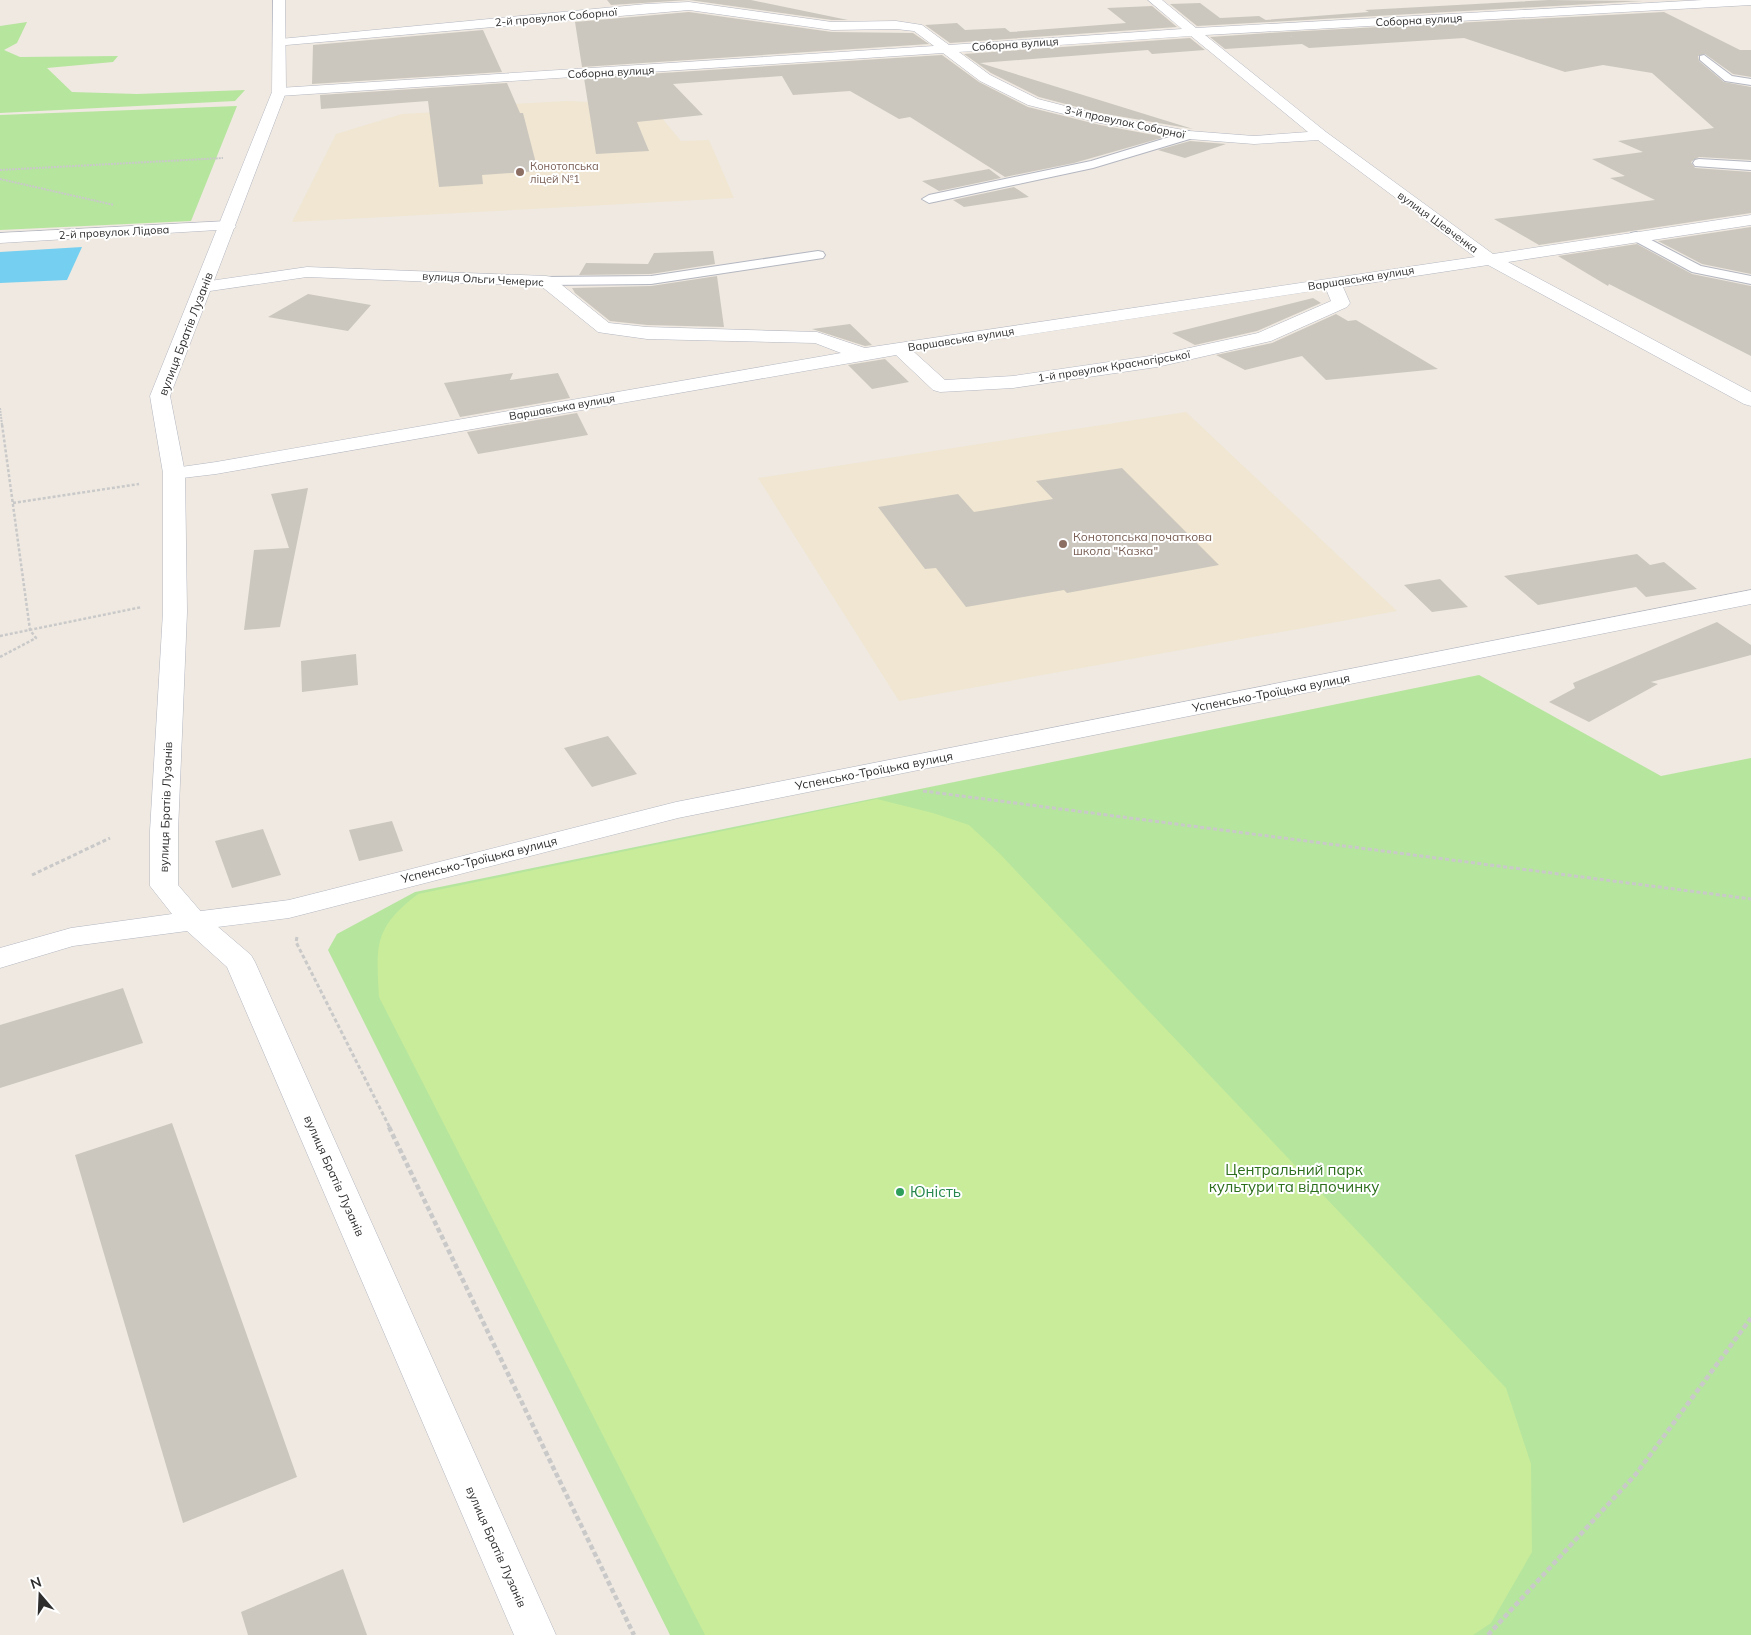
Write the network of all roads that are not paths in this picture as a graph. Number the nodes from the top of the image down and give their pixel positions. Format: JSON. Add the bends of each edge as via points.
{"nodes":[{"id":1,"x":279,"y":0,"type":"edge"},
{"id":2,"x":1154,"y":0,"type":"edge"},
{"id":3,"x":1517,"y":0,"type":"edge"},
{"id":4,"x":1751,"y":1,"type":"edge"},
{"id":5,"x":1542,"y":13,"type":"junction"},
{"id":6,"x":1192,"y":32,"type":"junction"},
{"id":7,"x":280,"y":43,"type":"junction"},
{"id":8,"x":945,"y":48,"type":"junction"},
{"id":9,"x":1704,"y":58,"type":"dead end"},
{"id":10,"x":1751,"y":82,"type":"edge"},
{"id":11,"x":279,"y":92,"type":"junction"},
{"id":12,"x":1189,"y":135,"type":"junction"},
{"id":13,"x":1321,"y":135,"type":"junction"},
{"id":14,"x":1699,"y":164,"type":"dead end"},
{"id":15,"x":1751,"y":166,"type":"edge"},
{"id":16,"x":929,"y":199,"type":"dead end"},
{"id":17,"x":1751,"y":220,"type":"edge"},
{"id":18,"x":228,"y":226,"type":"junction"},
{"id":19,"x":1636,"y":236,"type":"junction"},
{"id":20,"x":0,"y":238,"type":"edge"},
{"id":21,"x":818,"y":255,"type":"dead end"},
{"id":22,"x":1488,"y":258,"type":"junction"},
{"id":23,"x":1751,"y":280,"type":"edge"},
{"id":24,"x":546,"y":281,"type":"junction"},
{"id":25,"x":1332,"y":282,"type":"junction"},
{"id":26,"x":203,"y":287,"type":"junction"},
{"id":27,"x":900,"y":349,"type":"junction"},
{"id":28,"x":865,"y":354,"type":"junction"},
{"id":29,"x":1751,"y":400,"type":"edge"},
{"id":30,"x":174,"y":474,"type":"junction"},
{"id":31,"x":1751,"y":597,"type":"edge"},
{"id":32,"x":193,"y":921,"type":"junction"},
{"id":33,"x":0,"y":958,"type":"edge"},
{"id":34,"x":535,"y":1635,"type":"edge"}],
"edges":[{"from":1,"to":7,"type":"street","name":"вулиця Братів Лузанів"},
{"from":2,"to":6,"type":"street","name":"вулиця Шевченка"},
{"from":3,"to":5,"type":"street"},
{"from":4,"to":5,"type":"street","name":"Соборна вулиця"},
{"from":5,"to":6,"type":"street","name":"Соборна вулиця"},
{"from":6,"to":8,"type":"street","name":"Соборна вулиця"},
{"from":6,"to":13,"type":"street","name":"вулиця Шевченка"},
{"from":7,"to":8,"type":"street","name":"2-й провулок Соборної","via":[[689,6],[832,26],[918,28]]},
{"from":7,"to":11,"type":"street","name":"вулиця Братів Лузанів"},
{"from":8,"to":11,"type":"street","name":"Соборна вулиця","via":[[690,68]]},
{"from":8,"to":12,"type":"street","name":"3-й провулок Соборної","via":[[985,78],[1033,102],[1100,119]]},
{"from":9,"to":10,"type":"lane","via":[[1729,79]]},
{"from":11,"to":18,"type":"street","name":"вулиця Братів Лузанів"},
{"from":12,"to":13,"type":"street","name":"3-й провулок Соборної","via":[[1254,140]]},
{"from":12,"to":16,"type":"lane","via":[[1146,152]]},
{"from":13,"to":22,"type":"street","name":"вулиця Шевченка"},
{"from":14,"to":15,"type":"lane"},
{"from":17,"to":19,"type":"street","name":"Варшавська вулиця"},
{"from":18,"to":20,"type":"street","name":"2-й провулок Лідова"},
{"from":18,"to":26,"type":"street","name":"вулиця Братів Лузанів"},
{"from":19,"to":22,"type":"street","name":"Варшавська вулиця"},
{"from":19,"to":23,"type":"lane","via":[[1697,269]]},
{"from":21,"to":24,"type":"lane","via":[[651,280]]},
{"from":22,"to":25,"type":"street","name":"Варшавська вулиця"},
{"from":22,"to":29,"type":"street","name":"вулиця Шевченка"},
{"from":24,"to":26,"type":"street","name":"вулиця Ольги Чемерис","via":[[307,272]]},
{"from":24,"to":28,"type":"street","name":"вулиця Ольги Чемерис","via":[[604,328],[647,333],[817,338]]},
{"from":25,"to":27,"type":"street","name":"Варшавська вулиця"},
{"from":25,"to":27,"type":"street","name":"1-й провулок Красногірської","via":[[1342,303],[1264,337],[1157,361],[1013,382],[940,386]]},
{"from":26,"to":30,"type":"street","name":"вулиця Братів Лузанів","via":[[160,396]]},
{"from":27,"to":28,"type":"street","name":"Варшавська вулиця"},
{"from":28,"to":30,"type":"street","name":"Варшавська вулиця"},
{"from":30,"to":32,"type":"street","name":"вулиця Братів Лузанів","via":[[175,612],[164,886]]},
{"from":31,"to":32,"type":"street","name":"Успенсько-Троїцька вулиця","via":[[676,810],[289,909]]},
{"from":32,"to":33,"type":"street","name":"Успенсько-Троїцька вулиця","via":[[71,937]]},
{"from":32,"to":34,"type":"street","name":"вулиця Братів Лузанів","via":[[240,962]]}]}
